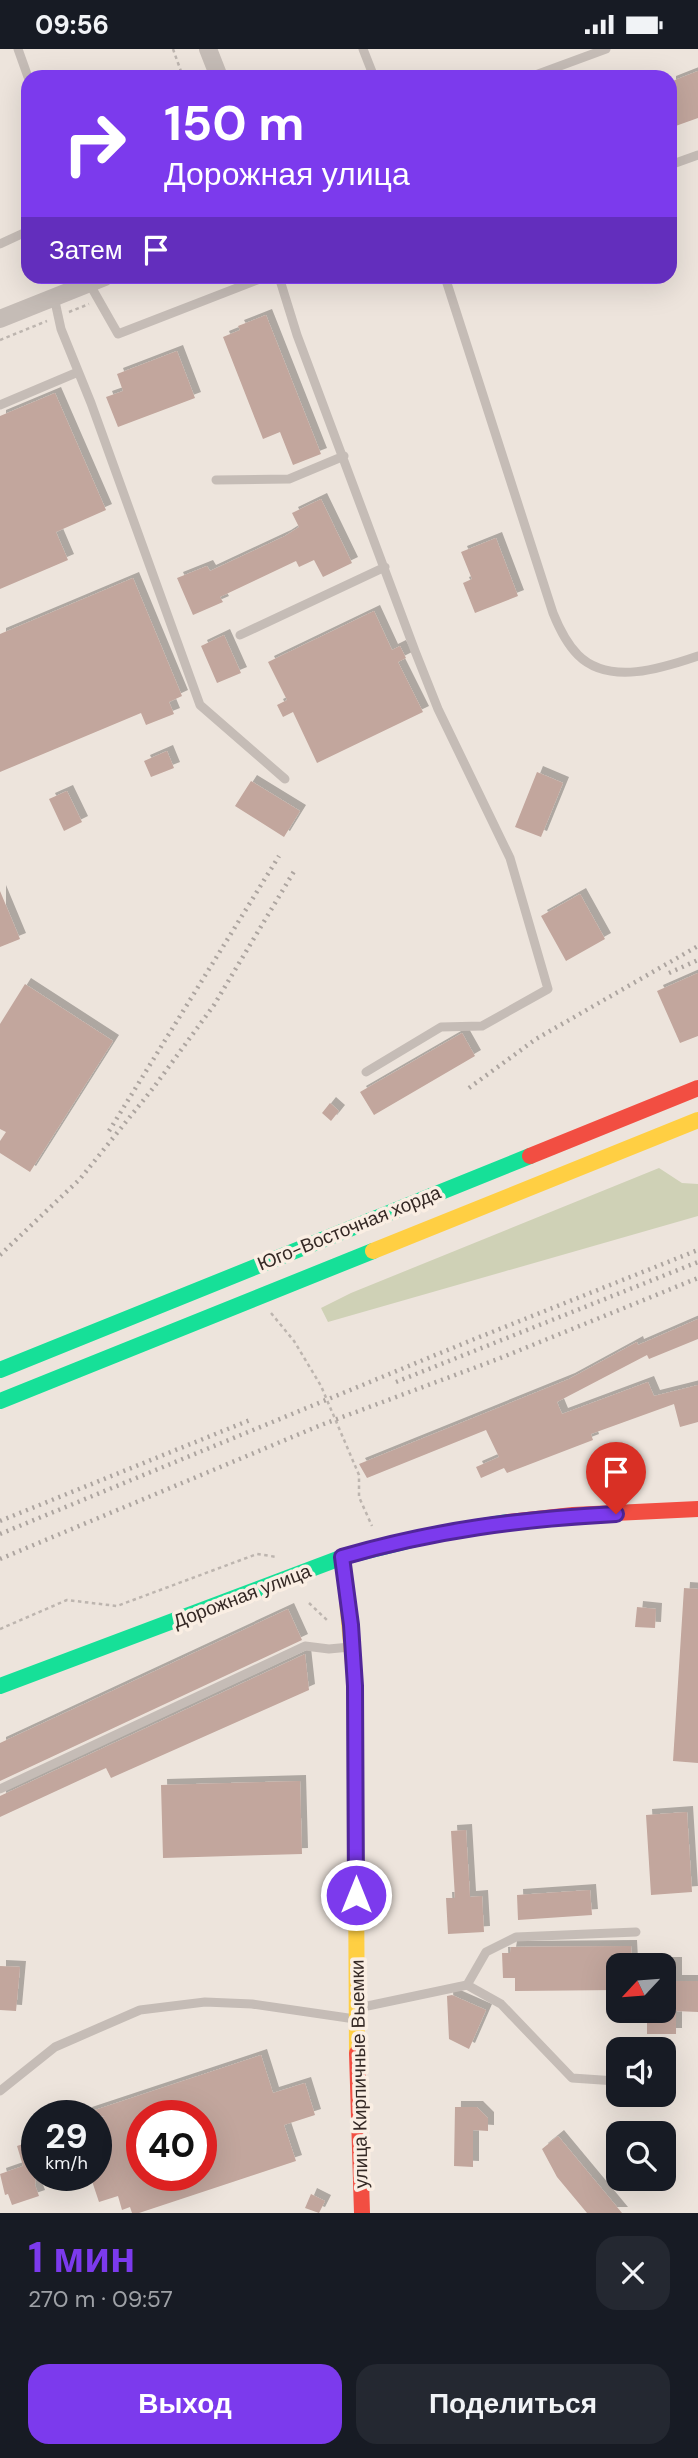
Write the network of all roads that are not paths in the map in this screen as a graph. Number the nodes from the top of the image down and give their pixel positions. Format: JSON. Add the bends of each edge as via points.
{"nodes":[{"id":1,"x":18,"y":49,"type":"edge"},
{"id":2,"x":208,"y":49,"type":"edge"},
{"id":3,"x":363,"y":49,"type":"edge"},
{"id":4,"x":607,"y":49,"type":"edge"},
{"id":5,"x":26,"y":70,"type":"edge"},
{"id":6,"x":216,"y":70,"type":"edge"},
{"id":7,"x":371,"y":70,"type":"edge"},
{"id":8,"x":549,"y":70,"type":"edge"},
{"id":9,"x":698,"y":155,"type":"edge"},
{"id":10,"x":677,"y":162,"type":"edge"},
{"id":11,"x":21,"y":234,"type":"edge"},
{"id":12,"x":0,"y":244,"type":"edge"},
{"id":13,"x":87,"y":284,"type":"edge"},
{"id":14,"x":99,"y":284,"type":"edge"},
{"id":15,"x":247,"y":284,"type":"edge"},
{"id":16,"x":281,"y":284,"type":"edge"},
{"id":17,"x":447,"y":284,"type":"edge"},
{"id":18,"x":54,"y":297,"type":"junction"},
{"id":19,"x":0,"y":319,"type":"edge"},
{"id":20,"x":78,"y":372,"type":"junction"},
{"id":21,"x":0,"y":405,"type":"edge"},
{"id":22,"x":344,"y":456,"type":"junction"},
{"id":23,"x":216,"y":480,"type":"dead end"},
{"id":24,"x":385,"y":567,"type":"junction"},
{"id":25,"x":240,"y":635,"type":"dead end"},
{"id":26,"x":698,"y":656,"type":"edge"},
{"id":27,"x":285,"y":779,"type":"dead end"},
{"id":28,"x":366,"y":1072,"type":"dead end"},
{"id":29,"x":698,"y":1088,"type":"edge"},
{"id":30,"x":698,"y":1120,"type":"edge"},
{"id":31,"x":0,"y":1370,"type":"edge"},
{"id":32,"x":0,"y":1401,"type":"edge"},
{"id":33,"x":698,"y":1509,"type":"edge"},
{"id":34,"x":342,"y":1557,"type":"junction"},
{"id":35,"x":351,"y":1647,"type":"junction"},
{"id":36,"x":0,"y":1686,"type":"edge"},
{"id":37,"x":0,"y":1789,"type":"edge"},
{"id":38,"x":636,"y":1932,"type":"dead end"},
{"id":39,"x":467,"y":1985,"type":"junction"},
{"id":40,"x":356,"y":2014,"type":"junction"},
{"id":41,"x":606,"y":2080,"type":"edge"},
{"id":42,"x":0,"y":2091,"type":"edge"},
{"id":43,"x":362,"y":2213,"type":"edge"}],
"edges":[{"from":1,"to":5,"type":"lane"},
{"from":2,"to":6,"type":"street"},
{"from":3,"to":7,"type":"lane"},
{"from":4,"to":8,"type":"lane"},
{"from":9,"to":10,"type":"lane"},
{"from":11,"to":12,"type":"lane"},
{"from":13,"to":18,"type":"street"},
{"from":14,"to":15,"type":"lane","via":[[118,334]]},
{"from":16,"to":22,"type":"lane"},
{"from":17,"to":26,"type":"lane","via":[[563,637],[579,657],[617,672],[644,671]]},
{"from":18,"to":19,"type":"street"},
{"from":18,"to":20,"type":"lane"},
{"from":20,"to":21,"type":"lane"},
{"from":20,"to":27,"type":"lane","via":[[200,705]]},
{"from":22,"to":23,"type":"lane","via":[[289,478]]},
{"from":22,"to":24,"type":"lane"},
{"from":24,"to":25,"type":"lane"},
{"from":24,"to":28,"type":"lane","via":[[438,709],[510,858],[548,989],[482,1026],[441,1027]]},
{"from":29,"to":31,"type":"main road","name":"Юго-Восточная хорда"},
{"from":30,"to":32,"type":"main road","name":"Юго-Восточная хорда"},
{"from":33,"to":34,"type":"main road","name":"Дорожная улица","via":[[534,1518],[389,1543]]},
{"from":34,"to":35,"type":"main road","name":"улица Кирпичные Выемки"},
{"from":34,"to":36,"type":"main road","name":"Дорожная улица"},
{"from":35,"to":37,"type":"lane","via":[[305,1646]]},
{"from":35,"to":40,"type":"main road","name":"улица Кирпичные Выемки"},
{"from":38,"to":39,"type":"lane","via":[[516,1937],[486,1952]]},
{"from":39,"to":40,"type":"lane"},
{"from":39,"to":41,"type":"lane","via":[[501,2004],[572,2078]]},
{"from":40,"to":42,"type":"lane","via":[[205,2002],[140,2010],[55,2047]]},
{"from":40,"to":43,"type":"main road","name":"улица Кирпичные Выемки"}]}
